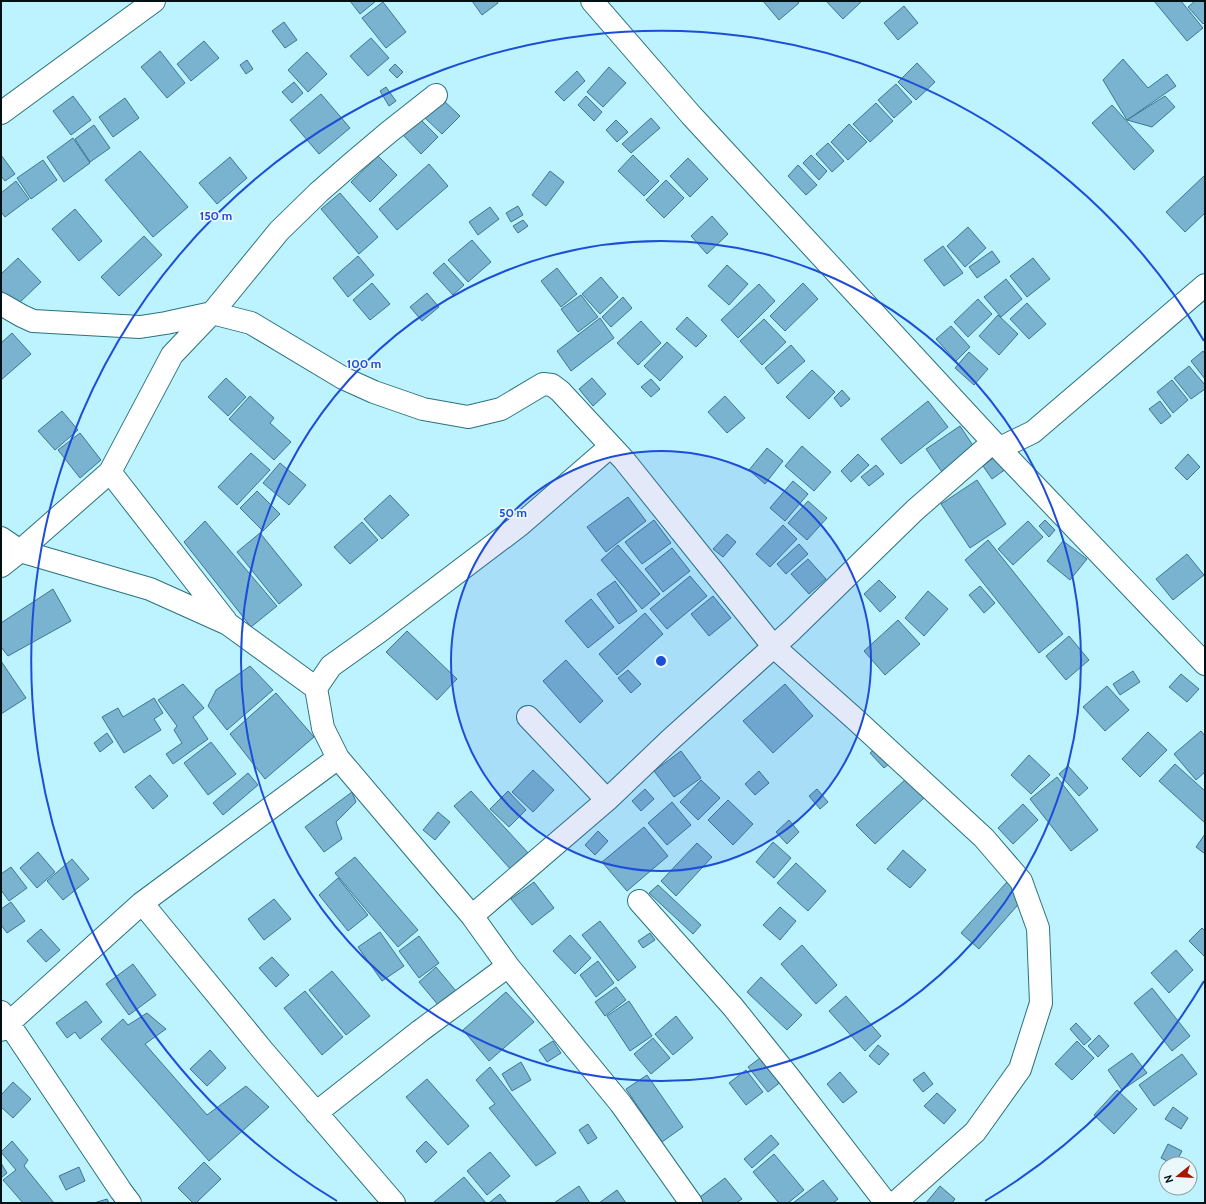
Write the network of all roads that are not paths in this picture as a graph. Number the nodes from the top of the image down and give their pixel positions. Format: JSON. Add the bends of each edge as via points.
{"nodes":[{"id":1,"x":154,"y":1,"type":"edge"},
{"id":2,"x":592,"y":1,"type":"edge"},
{"id":3,"x":436,"y":96,"type":"dead end"},
{"id":4,"x":1,"y":113,"type":"edge"},
{"id":5,"x":1205,"y":285,"type":"edge"},
{"id":6,"x":1,"y":304,"type":"edge"},
{"id":7,"x":212,"y":313,"type":"junction"},
{"id":8,"x":997,"y":445,"type":"junction"},
{"id":9,"x":611,"y":446,"type":"junction"},
{"id":10,"x":110,"y":472,"type":"junction"},
{"id":11,"x":1,"y":538,"type":"edge"},
{"id":12,"x":20,"y":551,"type":"junction"},
{"id":13,"x":1,"y":566,"type":"edge"},
{"id":14,"x":228,"y":624,"type":"junction"},
{"id":15,"x":772,"y":646,"type":"junction"},
{"id":16,"x":1205,"y":664,"type":"edge"},
{"id":17,"x":316,"y":688,"type":"junction"},
{"id":18,"x":528,"y":717,"type":"dead end"},
{"id":19,"x":338,"y":758,"type":"junction"},
{"id":20,"x":607,"y":800,"type":"junction"},
{"id":21,"x":639,"y":901,"type":"dead end"},
{"id":22,"x":142,"y":903,"type":"junction"},
{"id":23,"x":472,"y":916,"type":"junction"},
{"id":24,"x":508,"y":966,"type":"junction"},
{"id":25,"x":4,"y":1022,"type":"edge"},
{"id":26,"x":316,"y":1113,"type":"junction"},
{"id":27,"x":130,"y":1203,"type":"edge"},
{"id":28,"x":394,"y":1203,"type":"edge"},
{"id":29,"x":691,"y":1203,"type":"edge"},
{"id":30,"x":886,"y":1203,"type":"edge"},
{"id":31,"x":895,"y":1203,"type":"edge"}],
"edges":[{"from":1,"to":4,"type":"street"},
{"from":2,"to":8,"type":"street","via":[[691,114]]},
{"from":3,"to":7,"type":"street","via":[[319,192],[279,231]]},
{"from":5,"to":8,"type":"street","via":[[1033,432]]},
{"from":6,"to":7,"type":"street","via":[[33,321],[140,327]]},
{"from":7,"to":9,"type":"street","via":[[251,323],[343,378],[423,410],[468,417],[501,409],[543,384],[552,385]]},
{"from":7,"to":10,"type":"street","via":[[172,355]]},
{"from":8,"to":15,"type":"street","via":[[915,510],[792,630]]},
{"from":8,"to":16,"type":"street"},
{"from":9,"to":15,"type":"street"},
{"from":9,"to":17,"type":"street","via":[[520,525],[331,666]]},
{"from":10,"to":12,"type":"street"},
{"from":10,"to":14,"type":"street"},
{"from":11,"to":12,"type":"street"},
{"from":12,"to":13,"type":"street"},
{"from":12,"to":14,"type":"street","via":[[150,589]]},
{"from":14,"to":17,"type":"street"},
{"from":15,"to":20,"type":"street"},
{"from":15,"to":31,"type":"street","via":[[984,838],[1021,881],[1038,928],[1041,1003],[1020,1069],[975,1132]]},
{"from":17,"to":19,"type":"street","via":[[323,728]]},
{"from":18,"to":20,"type":"street"},
{"from":19,"to":22,"type":"street"},
{"from":19,"to":23,"type":"street"},
{"from":20,"to":23,"type":"street"},
{"from":21,"to":30,"type":"street","via":[[733,1007]]},
{"from":22,"to":25,"type":"street"},
{"from":22,"to":26,"type":"street"},
{"from":23,"to":24,"type":"street"},
{"from":24,"to":26,"type":"street"},
{"from":24,"to":29,"type":"street","via":[[621,1104]]},
{"from":25,"to":27,"type":"street"},
{"from":26,"to":28,"type":"street"}]}
